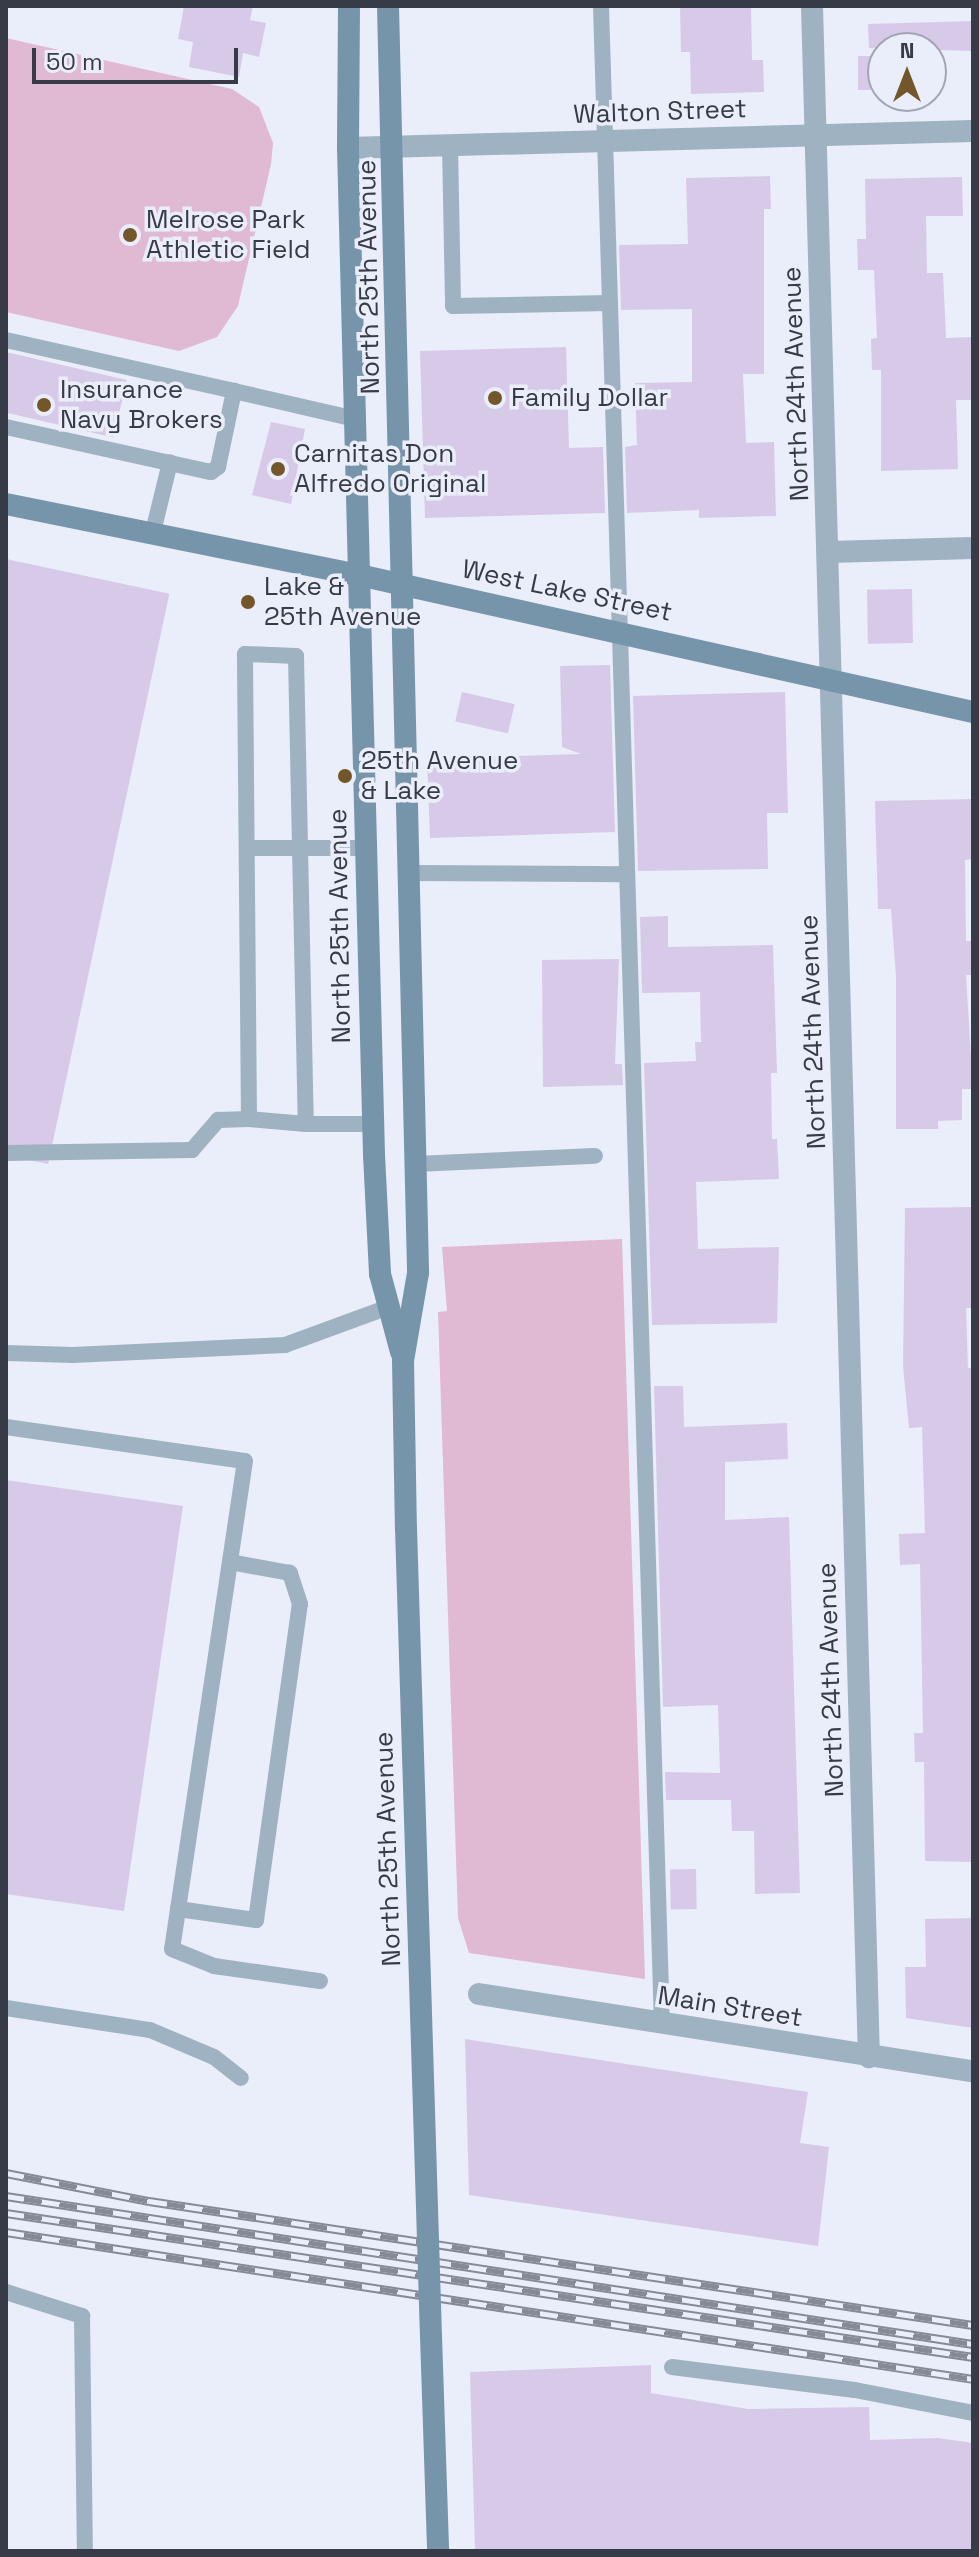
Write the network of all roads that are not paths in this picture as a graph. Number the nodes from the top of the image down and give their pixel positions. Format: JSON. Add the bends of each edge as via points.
{"nodes":[{"id":1,"x":349,"y":6,"type":"edge"},
{"id":2,"x":388,"y":6,"type":"edge"},
{"id":3,"x":601,"y":6,"type":"edge"},
{"id":4,"x":812,"y":6,"type":"edge"},
{"id":5,"x":973,"y":131,"type":"edge"},
{"id":6,"x":817,"y":136,"type":"junction"},
{"id":7,"x":605,"y":141,"type":"junction"},
{"id":8,"x":450,"y":146,"type":"junction"},
{"id":9,"x":394,"y":147,"type":"junction"},
{"id":10,"x":348,"y":148,"type":"junction"},
{"id":11,"x":610,"y":303,"type":"junction"},
{"id":12,"x":6,"y":340,"type":"edge"},
{"id":13,"x":234,"y":391,"type":"junction"},
{"id":14,"x":355,"y":419,"type":"junction"},
{"id":15,"x":6,"y":427,"type":"edge"},
{"id":16,"x":170,"y":462,"type":"junction"},
{"id":17,"x":6,"y":504,"type":"edge"},
{"id":18,"x":152,"y":536,"type":"junction"},
{"id":19,"x":973,"y":548,"type":"edge"},
{"id":20,"x":829,"y":552,"type":"junction"},
{"id":21,"x":359,"y":575,"type":"junction"},
{"id":22,"x":403,"y":585,"type":"junction"},
{"id":23,"x":619,"y":631,"type":"junction"},
{"id":24,"x":832,"y":682,"type":"junction"},
{"id":25,"x":973,"y":712,"type":"edge"},
{"id":26,"x":247,"y":848,"type":"junction"},
{"id":27,"x":367,"y":848,"type":"junction"},
{"id":28,"x":299,"y":849,"type":"junction"},
{"id":29,"x":409,"y":873,"type":"junction"},
{"id":30,"x":627,"y":874,"type":"junction"},
{"id":31,"x":249,"y":1119,"type":"junction"},
{"id":32,"x":306,"y":1124,"type":"junction"},
{"id":33,"x":373,"y":1124,"type":"junction"},
{"id":34,"x":6,"y":1153,"type":"edge"},
{"id":35,"x":595,"y":1156,"type":"dead end"},
{"id":36,"x":416,"y":1164,"type":"junction"},
{"id":37,"x":389,"y":1307,"type":"junction"},
{"id":38,"x":6,"y":1353,"type":"edge"},
{"id":39,"x":403,"y":1361,"type":"junction"},
{"id":40,"x":6,"y":1427,"type":"edge"},
{"id":41,"x":230,"y":1562,"type":"junction"},
{"id":42,"x":178,"y":1909,"type":"junction"},
{"id":43,"x":320,"y":1981,"type":"dead end"},
{"id":44,"x":479,"y":1994,"type":"dead end"},
{"id":45,"x":6,"y":2008,"type":"edge"},
{"id":46,"x":662,"y":2025,"type":"junction"},
{"id":47,"x":869,"y":2057,"type":"junction"},
{"id":48,"x":973,"y":2071,"type":"edge"},
{"id":49,"x":241,"y":2078,"type":"dead end"},
{"id":50,"x":6,"y":2292,"type":"edge"},
{"id":51,"x":672,"y":2367,"type":"dead end"},
{"id":52,"x":973,"y":2413,"type":"edge"},
{"id":53,"x":85,"y":2551,"type":"edge"},
{"id":54,"x":438,"y":2551,"type":"edge"}],
"edges":[{"from":1,"to":10,"type":"main road","name":"North 25th Avenue"},
{"from":2,"to":9,"type":"main road","name":"North 25th Avenue"},
{"from":3,"to":7,"type":"lane"},
{"from":4,"to":6,"type":"street","name":"North 24th Avenue"},
{"from":5,"to":6,"type":"street","name":"Walton Street"},
{"from":6,"to":7,"type":"street","name":"Walton Street"},
{"from":6,"to":20,"type":"street","name":"North 24th Avenue"},
{"from":7,"to":8,"type":"street","name":"Walton Street"},
{"from":7,"to":11,"type":"lane"},
{"from":8,"to":9,"type":"street","name":"Walton Street"},
{"from":8,"to":11,"type":"lane","via":[[453,306]]},
{"from":9,"to":10,"type":"street","name":"Walton Street"},
{"from":9,"to":22,"type":"main road","name":"North 25th Avenue"},
{"from":10,"to":14,"type":"main road","name":"North 25th Avenue"},
{"from":11,"to":23,"type":"lane"},
{"from":12,"to":13,"type":"lane"},
{"from":13,"to":14,"type":"lane"},
{"from":13,"to":16,"type":"lane","via":[[218,467],[211,472]]},
{"from":14,"to":21,"type":"main road","name":"North 25th Avenue"},
{"from":15,"to":16,"type":"lane"},
{"from":16,"to":18,"type":"lane"},
{"from":17,"to":18,"type":"main road","name":"West Lake Street"},
{"from":18,"to":21,"type":"main road","name":"West Lake Street"},
{"from":19,"to":20,"type":"street"},
{"from":20,"to":24,"type":"street","name":"North 24th Avenue"},
{"from":21,"to":22,"type":"main road","name":"West Lake Street"},
{"from":21,"to":27,"type":"main road","name":"North 25th Avenue"},
{"from":22,"to":23,"type":"main road","name":"West Lake Street"},
{"from":22,"to":29,"type":"main road","name":"North 25th Avenue"},
{"from":23,"to":24,"type":"main road","name":"West Lake Street"},
{"from":23,"to":30,"type":"lane"},
{"from":24,"to":25,"type":"main road","name":"West Lake Street"},
{"from":24,"to":47,"type":"street","name":"North 24th Avenue"},
{"from":26,"to":28,"type":"lane"},
{"from":26,"to":28,"type":"lane","via":[[245,654],[296,656]]},
{"from":26,"to":31,"type":"lane"},
{"from":27,"to":28,"type":"lane"},
{"from":27,"to":33,"type":"main road","name":"North 25th Avenue"},
{"from":28,"to":32,"type":"lane"},
{"from":29,"to":30,"type":"lane"},
{"from":29,"to":36,"type":"main road","name":"North 25th Avenue"},
{"from":30,"to":46,"type":"lane"},
{"from":31,"to":32,"type":"lane"},
{"from":31,"to":34,"type":"lane","via":[[218,1120],[192,1150]]},
{"from":32,"to":33,"type":"lane"},
{"from":33,"to":37,"type":"main road","name":"North 25th Avenue","via":[[380,1274]]},
{"from":35,"to":36,"type":"lane"},
{"from":36,"to":39,"type":"main road","name":"North 25th Avenue","via":[[418,1273]]},
{"from":37,"to":38,"type":"lane","via":[[285,1345]]},
{"from":37,"to":39,"type":"main road","name":"North 25th Avenue"},
{"from":39,"to":54,"type":"main road","name":"North 25th Avenue","bridge":true},
{"from":40,"to":41,"type":"lane","via":[[245,1461]]},
{"from":41,"to":42,"type":"lane"},
{"from":41,"to":42,"type":"lane","via":[[290,1573],[300,1604],[256,1920]]},
{"from":42,"to":43,"type":"lane","via":[[172,1949],[214,1966]]},
{"from":44,"to":46,"type":"street","name":"Main Street"},
{"from":45,"to":49,"type":"lane","via":[[150,2030],[214,2057]]},
{"from":46,"to":47,"type":"street","name":"Main Street"},
{"from":47,"to":48,"type":"street","name":"Main Street"},
{"from":50,"to":53,"type":"lane","via":[[82,2316]]},
{"from":51,"to":52,"type":"lane","via":[[855,2390]]}]}
